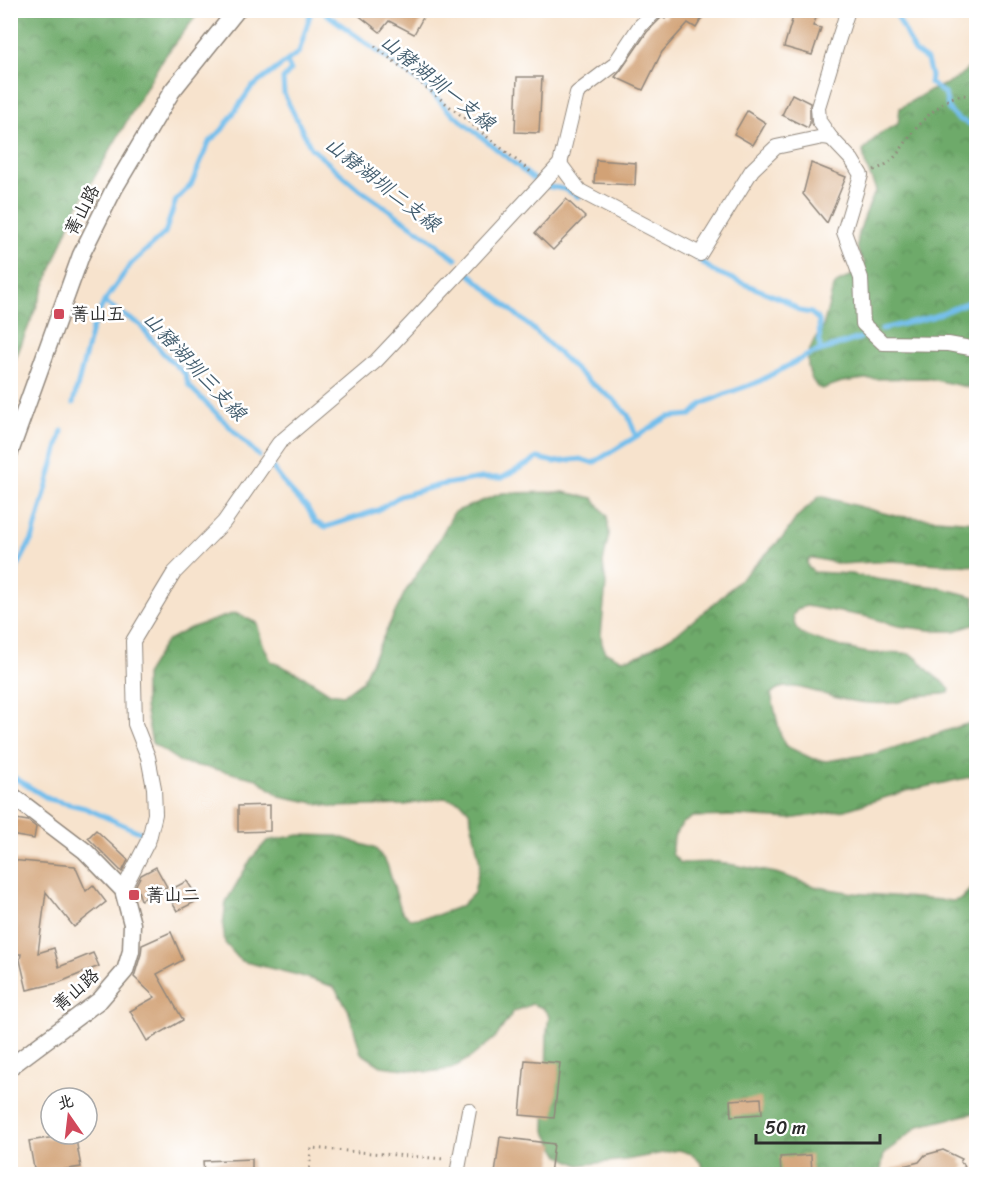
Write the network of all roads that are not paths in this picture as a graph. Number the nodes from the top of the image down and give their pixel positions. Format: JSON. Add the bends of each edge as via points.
{"nodes":[{"id":1,"x":237,"y":10,"type":"edge"},
{"id":2,"x":657,"y":10,"type":"edge"},
{"id":3,"x":848,"y":10,"type":"edge"},
{"id":4,"x":831,"y":138,"type":"junction"},
{"id":5,"x":560,"y":164,"type":"junction"},
{"id":6,"x":976,"y":349,"type":"edge"},
{"id":7,"x":10,"y":452,"type":"edge"},
{"id":8,"x":10,"y":794,"type":"edge"},
{"id":9,"x":123,"y":890,"type":"junction"},
{"id":10,"x":10,"y":1067,"type":"edge"},
{"id":11,"x":469,"y":1110,"type":"dead end"},
{"id":12,"x":457,"y":1174,"type":"edge"}],
"edges":[{"from":1,"to":7,"type":"street","name":"菁山路","via":[[172,91],[114,189],[81,255]]},
{"from":2,"to":5,"type":"street","via":[[640,26],[614,65],[577,93]]},
{"from":3,"to":4,"type":"street","via":[[818,107],[819,121]]},
{"from":4,"to":5,"type":"street","via":[[776,147],[752,170],[700,254],[580,191]]},
{"from":4,"to":6,"type":"street","via":[[861,176],[844,232],[861,278],[863,324],[883,343],[948,344]]},
{"from":5,"to":9,"type":"street","via":[[376,361],[279,443],[224,522],[174,573],[133,641],[135,724],[148,757],[155,814],[149,839]]},
{"from":8,"to":9,"type":"street","name":"菁山路","via":[[85,851]]},
{"from":9,"to":10,"type":"street","name":"菁山路","via":[[132,924],[131,951],[124,971],[100,1000]]},
{"from":11,"to":12,"type":"street"}]}
